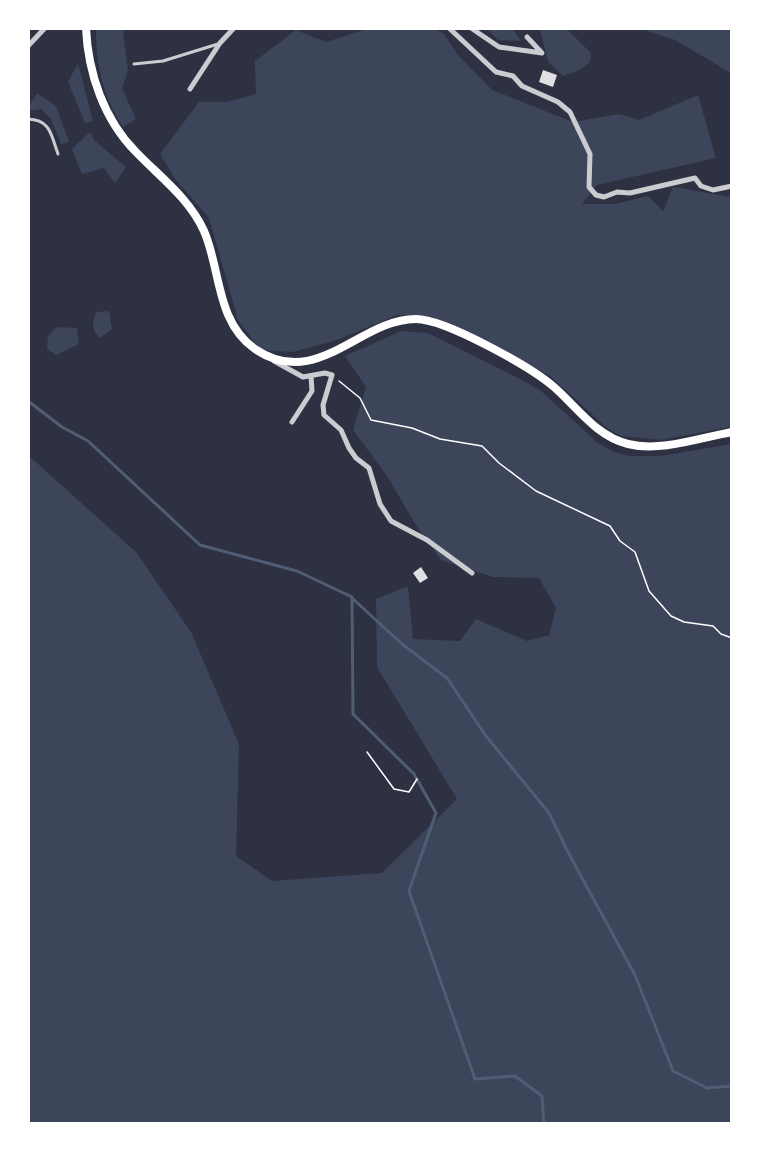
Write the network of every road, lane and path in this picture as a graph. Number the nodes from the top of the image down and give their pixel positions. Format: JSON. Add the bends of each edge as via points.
{"nodes":[{"id":1,"x":45,"y":28,"type":"edge"},
{"id":2,"x":86,"y":28,"type":"edge"},
{"id":3,"x":234,"y":28,"type":"edge"},
{"id":4,"x":449,"y":28,"type":"edge"},
{"id":5,"x":471,"y":28,"type":"edge"},
{"id":6,"x":527,"y":37,"type":"dead end"},
{"id":7,"x":220,"y":43,"type":"junction"},
{"id":8,"x":28,"y":46,"type":"edge"},
{"id":9,"x":134,"y":64,"type":"dead end"},
{"id":10,"x":190,"y":89,"type":"dead end"},
{"id":11,"x":28,"y":119,"type":"edge"},
{"id":12,"x":57,"y":154,"type":"dead end"},
{"id":13,"x":732,"y":186,"type":"edge"},
{"id":14,"x":265,"y":355,"type":"junction"},
{"id":15,"x":332,"y":375,"type":"junction"},
{"id":16,"x":311,"y":376,"type":"junction"},
{"id":17,"x":292,"y":422,"type":"dead end"},
{"id":18,"x":732,"y":432,"type":"edge"},
{"id":19,"x":472,"y":573,"type":"dead end"},
{"id":20,"x":732,"y":638,"type":"edge"},
{"id":21,"x":367,"y":752,"type":"dead end"},
{"id":22,"x":417,"y":779,"type":"dead end"}],
"edges":[{"from":1,"to":8,"type":"street"},
{"from":2,"to":14,"type":"main road","via":[[94,75],[108,115],[125,141],[194,214],[208,241],[231,322],[246,342]]},
{"from":3,"to":7,"type":"street"},
{"from":4,"to":13,"type":"street","via":[[496,72],[513,76],[522,86],[558,102],[570,112],[590,154],[589,187],[596,195],[630,193],[695,178],[700,186],[713,190]]},
{"from":5,"to":6,"type":"street","via":[[499,47],[542,53]]},
{"from":7,"to":9,"type":"lane","via":[[163,61]]},
{"from":7,"to":10,"type":"street"},
{"from":11,"to":12,"type":"lane","via":[[47,124]]},
{"from":14,"to":16,"type":"street","via":[[295,374]]},
{"from":14,"to":18,"type":"main road","via":[[308,361],[398,322],[427,320],[448,327],[538,375],[597,429],[620,441],[656,446]]},
{"from":15,"to":16,"type":"street"},
{"from":15,"to":19,"type":"street","via":[[324,415],[341,430],[356,458],[369,468],[380,504],[391,521],[427,540]]},
{"from":15,"to":20,"type":"path","via":[[360,398],[371,420],[482,446],[536,491],[610,526],[635,552],[650,591],[671,616],[713,626]]},
{"from":16,"to":17,"type":"street","via":[[312,391]]},
{"from":21,"to":22,"type":"path","via":[[394,789],[409,792]]}]}
